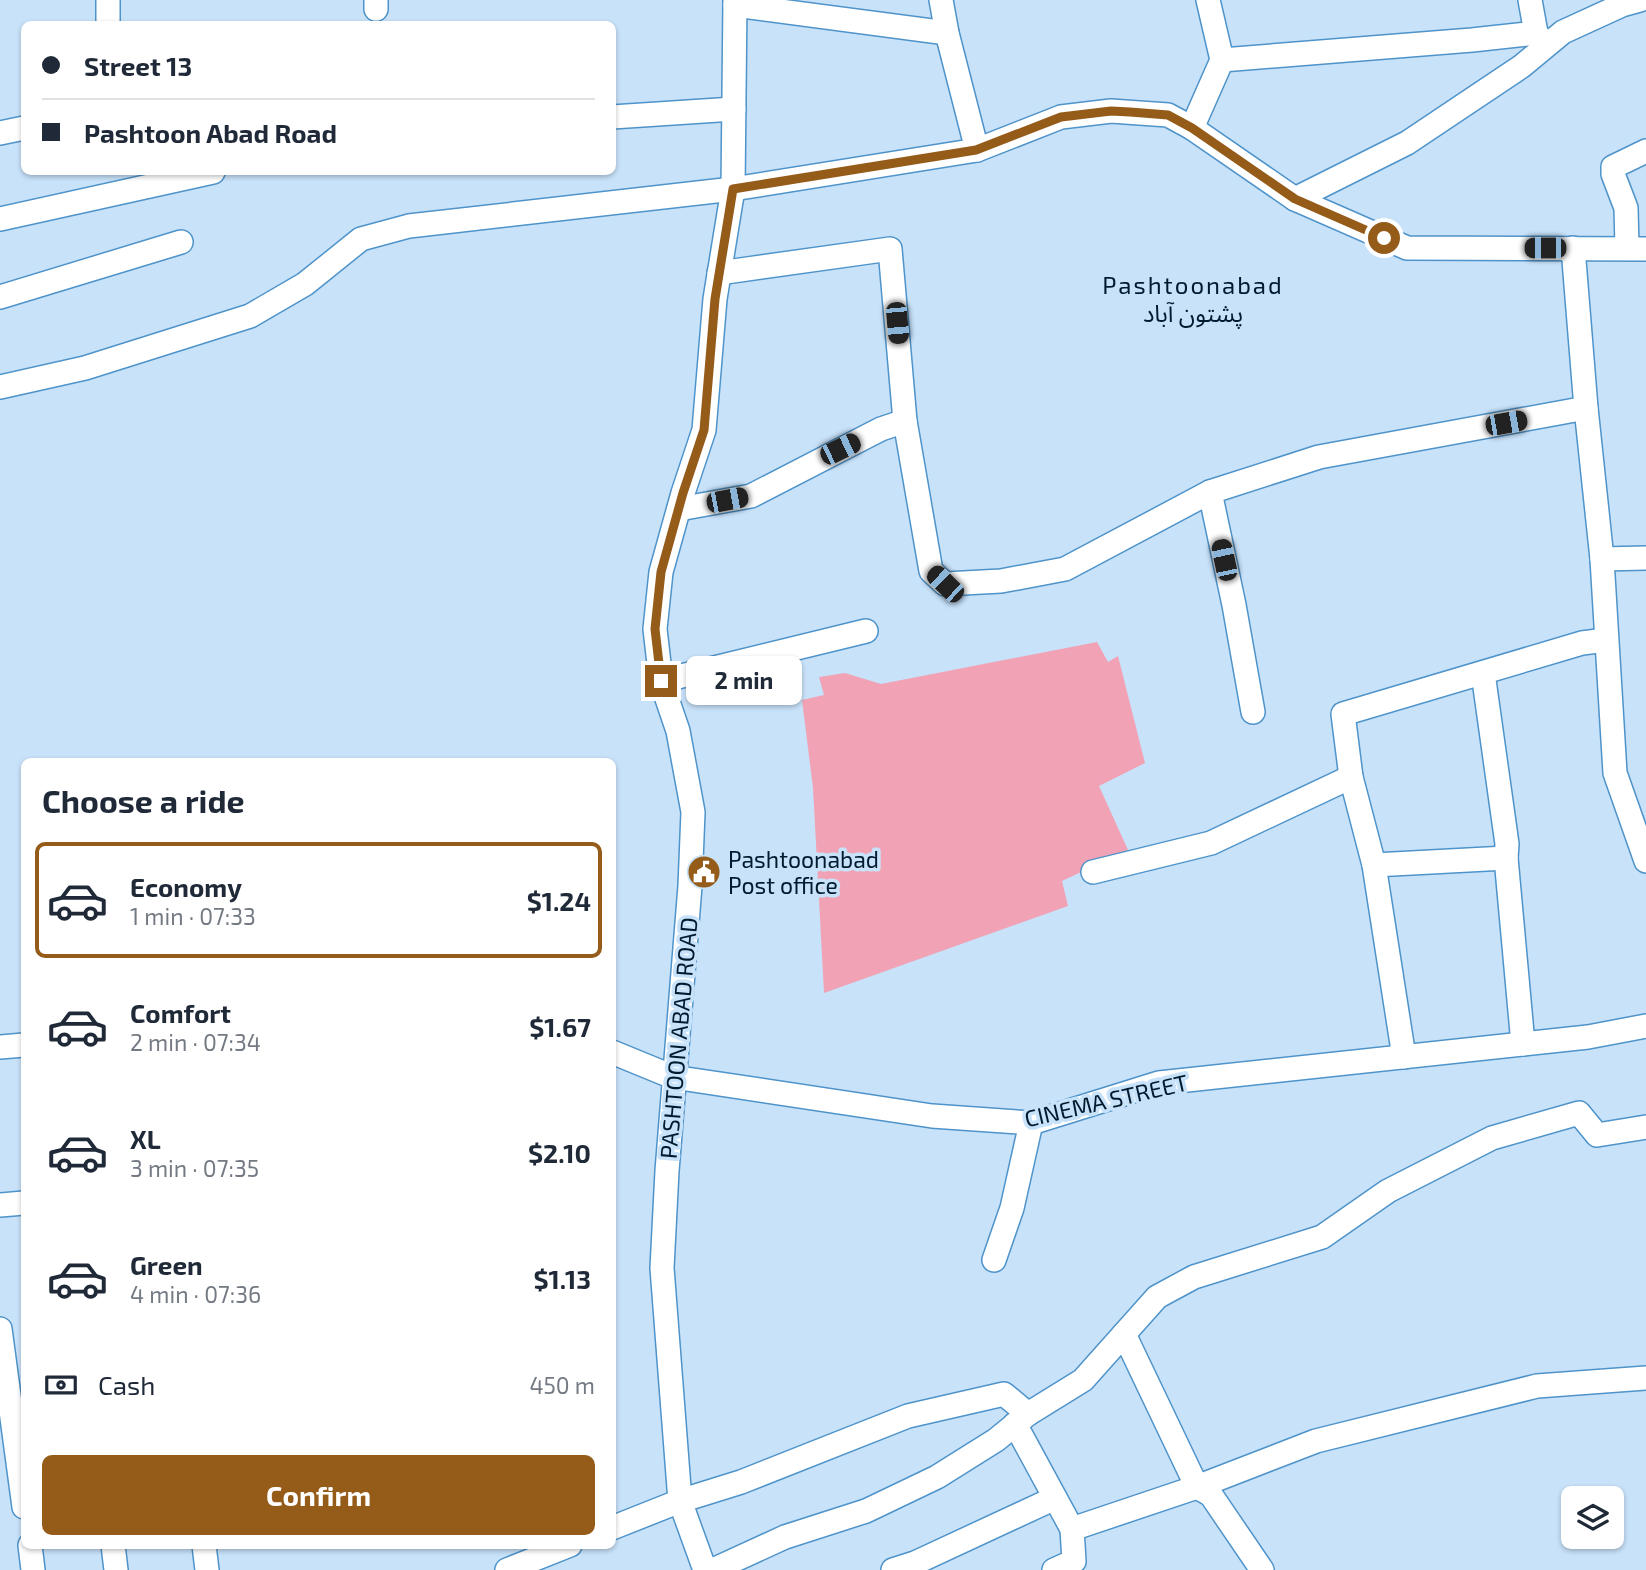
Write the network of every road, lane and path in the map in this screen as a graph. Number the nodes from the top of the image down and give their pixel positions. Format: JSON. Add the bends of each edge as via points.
{"nodes":[{"id":1,"x":108,"y":0,"type":"edge"},
{"id":2,"x":941,"y":0,"type":"edge"},
{"id":3,"x":1208,"y":0,"type":"edge"},
{"id":4,"x":1530,"y":0,"type":"edge"},
{"id":5,"x":1640,"y":0,"type":"edge"},
{"id":6,"x":735,"y":3,"type":"edge"},
{"id":7,"x":108,"y":21,"type":"edge"},
{"id":8,"x":947,"y":33,"type":"junction"},
{"id":9,"x":1541,"y":39,"type":"junction"},
{"id":10,"x":1222,"y":60,"type":"junction"},
{"id":11,"x":734,"y":109,"type":"junction"},
{"id":12,"x":616,"y":117,"type":"edge"},
{"id":13,"x":1192,"y":128,"type":"junction"},
{"id":14,"x":21,"y":129,"type":"edge"},
{"id":15,"x":0,"y":133,"type":"edge"},
{"id":16,"x":976,"y":150,"type":"junction"},
{"id":17,"x":1646,"y":151,"type":"edge"},
{"id":18,"x":199,"y":175,"type":"edge"},
{"id":19,"x":733,"y":189,"type":"junction"},
{"id":20,"x":1295,"y":199,"type":"junction"},
{"id":21,"x":0,"y":219,"type":"edge"},
{"id":22,"x":181,"y":242,"type":"dead end"},
{"id":23,"x":1573,"y":248,"type":"junction"},
{"id":24,"x":1637,"y":249,"type":"edge"},
{"id":25,"x":719,"y":273,"type":"junction"},
{"id":26,"x":0,"y":297,"type":"edge"},
{"id":27,"x":0,"y":387,"type":"edge"},
{"id":28,"x":1586,"y":408,"type":"junction"},
{"id":29,"x":905,"y":421,"type":"junction"},
{"id":30,"x":1210,"y":492,"type":"junction"},
{"id":31,"x":678,"y":509,"type":"junction"},
{"id":32,"x":1646,"y":558,"type":"edge"},
{"id":33,"x":1602,"y":559,"type":"junction"},
{"id":34,"x":866,"y":631,"type":"dead end"},
{"id":35,"x":1606,"y":640,"type":"junction"},
{"id":36,"x":1483,"y":673,"type":"junction"},
{"id":37,"x":661,"y":681,"type":"junction"},
{"id":38,"x":1252,"y":712,"type":"dead end"},
{"id":39,"x":1351,"y":777,"type":"junction"},
{"id":40,"x":1506,"y":858,"type":"junction"},
{"id":41,"x":1646,"y":861,"type":"edge"},
{"id":42,"x":1374,"y":865,"type":"junction"},
{"id":43,"x":1093,"y":872,"type":"dead end"},
{"id":44,"x":1646,"y":1026,"type":"edge"},
{"id":45,"x":1523,"y":1044,"type":"junction"},
{"id":46,"x":21,"y":1045,"type":"edge"},
{"id":47,"x":0,"y":1048,"type":"edge"},
{"id":48,"x":616,"y":1054,"type":"edge"},
{"id":49,"x":1405,"y":1057,"type":"junction"},
{"id":50,"x":673,"y":1077,"type":"junction"},
{"id":51,"x":1031,"y":1123,"type":"junction"},
{"id":52,"x":1646,"y":1127,"type":"edge"},
{"id":53,"x":21,"y":1203,"type":"edge"},
{"id":54,"x":0,"y":1205,"type":"edge"},
{"id":55,"x":994,"y":1260,"type":"dead end"},
{"id":56,"x":0,"y":1329,"type":"edge"},
{"id":57,"x":1124,"y":1335,"type":"junction"},
{"id":58,"x":1646,"y":1378,"type":"edge"},
{"id":59,"x":1021,"y":1419,"type":"junction"},
{"id":60,"x":21,"y":1485,"type":"edge"},
{"id":61,"x":1197,"y":1487,"type":"junction"},
{"id":62,"x":1055,"y":1498,"type":"junction"},
{"id":63,"x":680,"y":1501,"type":"junction"},
{"id":64,"x":616,"y":1526,"type":"edge"},
{"id":65,"x":1072,"y":1529,"type":"junction"},
{"id":66,"x":30,"y":1549,"type":"edge"},
{"id":67,"x":113,"y":1549,"type":"edge"},
{"id":68,"x":204,"y":1549,"type":"edge"},
{"id":69,"x":538,"y":1552,"type":"edge"},
{"id":70,"x":33,"y":1570,"type":"edge"},
{"id":71,"x":116,"y":1570,"type":"edge"},
{"id":72,"x":207,"y":1570,"type":"edge"},
{"id":73,"x":507,"y":1570,"type":"edge"},
{"id":74,"x":705,"y":1570,"type":"edge"},
{"id":75,"x":713,"y":1570,"type":"edge"},
{"id":76,"x":893,"y":1570,"type":"edge"},
{"id":77,"x":1054,"y":1570,"type":"edge"},
{"id":78,"x":1262,"y":1570,"type":"edge"}],
"edges":[{"from":1,"to":7,"type":"street"},
{"from":2,"to":8,"type":"street"},
{"from":3,"to":10,"type":"street"},
{"from":4,"to":9,"type":"street"},
{"from":5,"to":9,"type":"street"},
{"from":6,"to":8,"type":"street"},
{"from":6,"to":11,"type":"street","name":"PASHTOON ABAD ROAD"},
{"from":8,"to":16,"type":"street"},
{"from":9,"to":10,"type":"street","via":[[1472,40]]},
{"from":9,"to":20,"type":"street","via":[[1522,66],[1407,143]]},
{"from":10,"to":13,"type":"street"},
{"from":11,"to":12,"type":"street"},
{"from":11,"to":19,"type":"street","name":"PASHTOON ABAD ROAD"},
{"from":13,"to":16,"type":"street","via":[[1168,115],[1111,111],[1061,117]]},
{"from":13,"to":20,"type":"street"},
{"from":14,"to":15,"type":"street"},
{"from":16,"to":19,"type":"street"},
{"from":17,"to":24,"type":"street","via":[[1613,167]]},
{"from":18,"to":21,"type":"street"},
{"from":19,"to":25,"type":"street","name":"PASHTOON ABAD ROAD"},
{"from":19,"to":27,"type":"street","via":[[408,226],[360,239],[305,284],[250,316],[85,368]]},
{"from":20,"to":23,"type":"street","via":[[1406,248]]},
{"from":22,"to":26,"type":"street"},
{"from":23,"to":24,"type":"street"},
{"from":23,"to":28,"type":"street"},
{"from":25,"to":29,"type":"street","via":[[890,249]]},
{"from":25,"to":31,"type":"street","name":"PASHTOON ABAD ROAD","via":[[704,430]]},
{"from":28,"to":30,"type":"street","via":[[1319,457]]},
{"from":28,"to":33,"type":"street"},
{"from":29,"to":30,"type":"street","via":[[931,571],[945,584],[1001,581],[1065,569]]},
{"from":29,"to":31,"type":"street","via":[[751,496]]},
{"from":30,"to":38,"type":"street"},
{"from":31,"to":37,"type":"street","name":"PASHTOON ABAD ROAD","via":[[661,572],[655,629]]},
{"from":32,"to":33,"type":"street"},
{"from":33,"to":35,"type":"street"},
{"from":34,"to":37,"type":"street"},
{"from":35,"to":36,"type":"street"},
{"from":35,"to":41,"type":"street","via":[[1615,774]]},
{"from":36,"to":39,"type":"street","via":[[1343,714]]},
{"from":36,"to":40,"type":"street"},
{"from":37,"to":50,"type":"street","name":"PASHTOON ABAD ROAD","via":[[678,730],[693,812]]},
{"from":39,"to":42,"type":"street"},
{"from":39,"to":43,"type":"street","via":[[1212,843]]},
{"from":40,"to":42,"type":"street"},
{"from":40,"to":45,"type":"street"},
{"from":42,"to":49,"type":"street"},
{"from":44,"to":45,"type":"street","name":"CINEMA STREET"},
{"from":45,"to":49,"type":"street","name":"CINEMA STREET"},
{"from":46,"to":47,"type":"street"},
{"from":48,"to":50,"type":"street","name":"CINEMA STREET"},
{"from":49,"to":51,"type":"street","name":"CINEMA STREET","via":[[1159,1083]]},
{"from":50,"to":51,"type":"street","name":"CINEMA STREET","via":[[932,1116]]},
{"from":50,"to":63,"type":"street","name":"PASHTOON ABAD ROAD","via":[[662,1268]]},
{"from":51,"to":55,"type":"street","via":[[1012,1208]]},
{"from":52,"to":57,"type":"street","via":[[1597,1135],[1579,1112],[1492,1138],[1388,1191],[1322,1237],[1185,1282],[1157,1297]]},
{"from":53,"to":54,"type":"street"},
{"from":56,"to":60,"type":"street"},
{"from":57,"to":59,"type":"street","via":[[1083,1380]]},
{"from":57,"to":61,"type":"street"},
{"from":58,"to":61,"type":"street","via":[[1524,1390],[1316,1441]]},
{"from":59,"to":62,"type":"street"},
{"from":59,"to":63,"type":"street","via":[[1004,1394],[908,1416],[741,1482]]},
{"from":59,"to":75,"type":"street","via":[[937,1477],[866,1511],[785,1537]]},
{"from":61,"to":65,"type":"street"},
{"from":61,"to":78,"type":"street","via":[[1211,1495]]},
{"from":62,"to":65,"type":"street"},
{"from":62,"to":76,"type":"street"},
{"from":63,"to":64,"type":"street"},
{"from":63,"to":74,"type":"street","name":"PASHTOON ABAD ROAD"},
{"from":65,"to":77,"type":"street","via":[[1074,1561]]},
{"from":66,"to":70,"type":"street"},
{"from":67,"to":71,"type":"street"},
{"from":68,"to":72,"type":"street"},
{"from":69,"to":73,"type":"street"}]}
